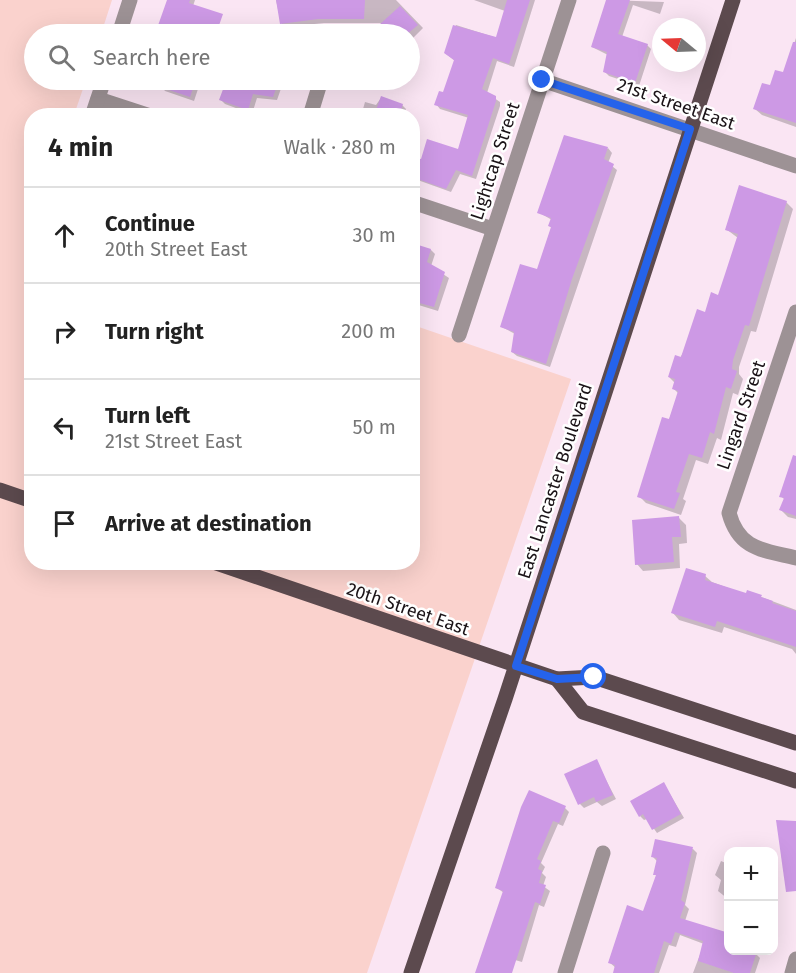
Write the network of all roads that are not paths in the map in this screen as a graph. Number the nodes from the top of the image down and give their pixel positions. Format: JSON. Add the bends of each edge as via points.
{"nodes":[{"id":1,"x":130,"y":0,"type":"edge"},
{"id":2,"x":569,"y":0,"type":"edge"},
{"id":3,"x":733,"y":0,"type":"edge"},
{"id":4,"x":122,"y":24,"type":"edge"},
{"id":5,"x":542,"y":80,"type":"junction"},
{"id":6,"x":101,"y":90,"type":"edge"},
{"id":7,"x":318,"y":90,"type":"edge"},
{"id":8,"x":98,"y":99,"type":"junction"},
{"id":9,"x":95,"y":108,"type":"edge"},
{"id":10,"x":126,"y":108,"type":"edge"},
{"id":11,"x":312,"y":108,"type":"edge"},
{"id":12,"x":690,"y":129,"type":"junction"},
{"id":13,"x":796,"y":166,"type":"edge"},
{"id":14,"x":420,"y":205,"type":"edge"},
{"id":15,"x":493,"y":229,"type":"junction"},
{"id":16,"x":796,"y":312,"type":"edge"},
{"id":17,"x":459,"y":335,"type":"dead end"},
{"id":18,"x":0,"y":490,"type":"edge"},
{"id":19,"x":24,"y":498,"type":"edge"},
{"id":20,"x":796,"y":558,"type":"edge"},
{"id":21,"x":236,"y":570,"type":"edge"},
{"id":22,"x":516,"y":666,"type":"junction"},
{"id":23,"x":557,"y":679,"type":"junction"},
{"id":24,"x":796,"y":743,"type":"edge"},
{"id":25,"x":796,"y":781,"type":"edge"},
{"id":26,"x":603,"y":853,"type":"dead end"},
{"id":27,"x":796,"y":959,"type":"edge"},
{"id":28,"x":411,"y":973,"type":"edge"},
{"id":29,"x":565,"y":973,"type":"edge"},
{"id":30,"x":792,"y":973,"type":"edge"}],
"edges":[{"from":1,"to":4,"type":"street"},
{"from":2,"to":5,"type":"street","name":"Lightcap Street"},
{"from":3,"to":12,"type":"main road","name":"East Lancaster Boulevard"},
{"from":5,"to":12,"type":"street","name":"21st Street East"},
{"from":5,"to":15,"type":"street","name":"Lightcap Street"},
{"from":6,"to":8,"type":"street"},
{"from":7,"to":11,"type":"street"},
{"from":8,"to":9,"type":"street"},
{"from":8,"to":10,"type":"street"},
{"from":12,"to":13,"type":"street","name":"21st Street East"},
{"from":12,"to":22,"type":"main road","name":"East Lancaster Boulevard"},
{"from":14,"to":15,"type":"street"},
{"from":15,"to":17,"type":"street","name":"Lightcap Street"},
{"from":16,"to":20,"type":"street","name":"Lingard Street","via":[[729,513],[734,531],[745,542]]},
{"from":18,"to":19,"type":"main road"},
{"from":21,"to":22,"type":"main road","name":"20th Street East"},
{"from":22,"to":23,"type":"main road","name":"20th Street East"},
{"from":22,"to":28,"type":"main road","name":"East Lancaster Boulevard"},
{"from":23,"to":24,"type":"main road","name":"20th Street East","via":[[594,677]]},
{"from":23,"to":25,"type":"main road","via":[[584,712]]},
{"from":26,"to":29,"type":"street"},
{"from":27,"to":30,"type":"street"}]}
